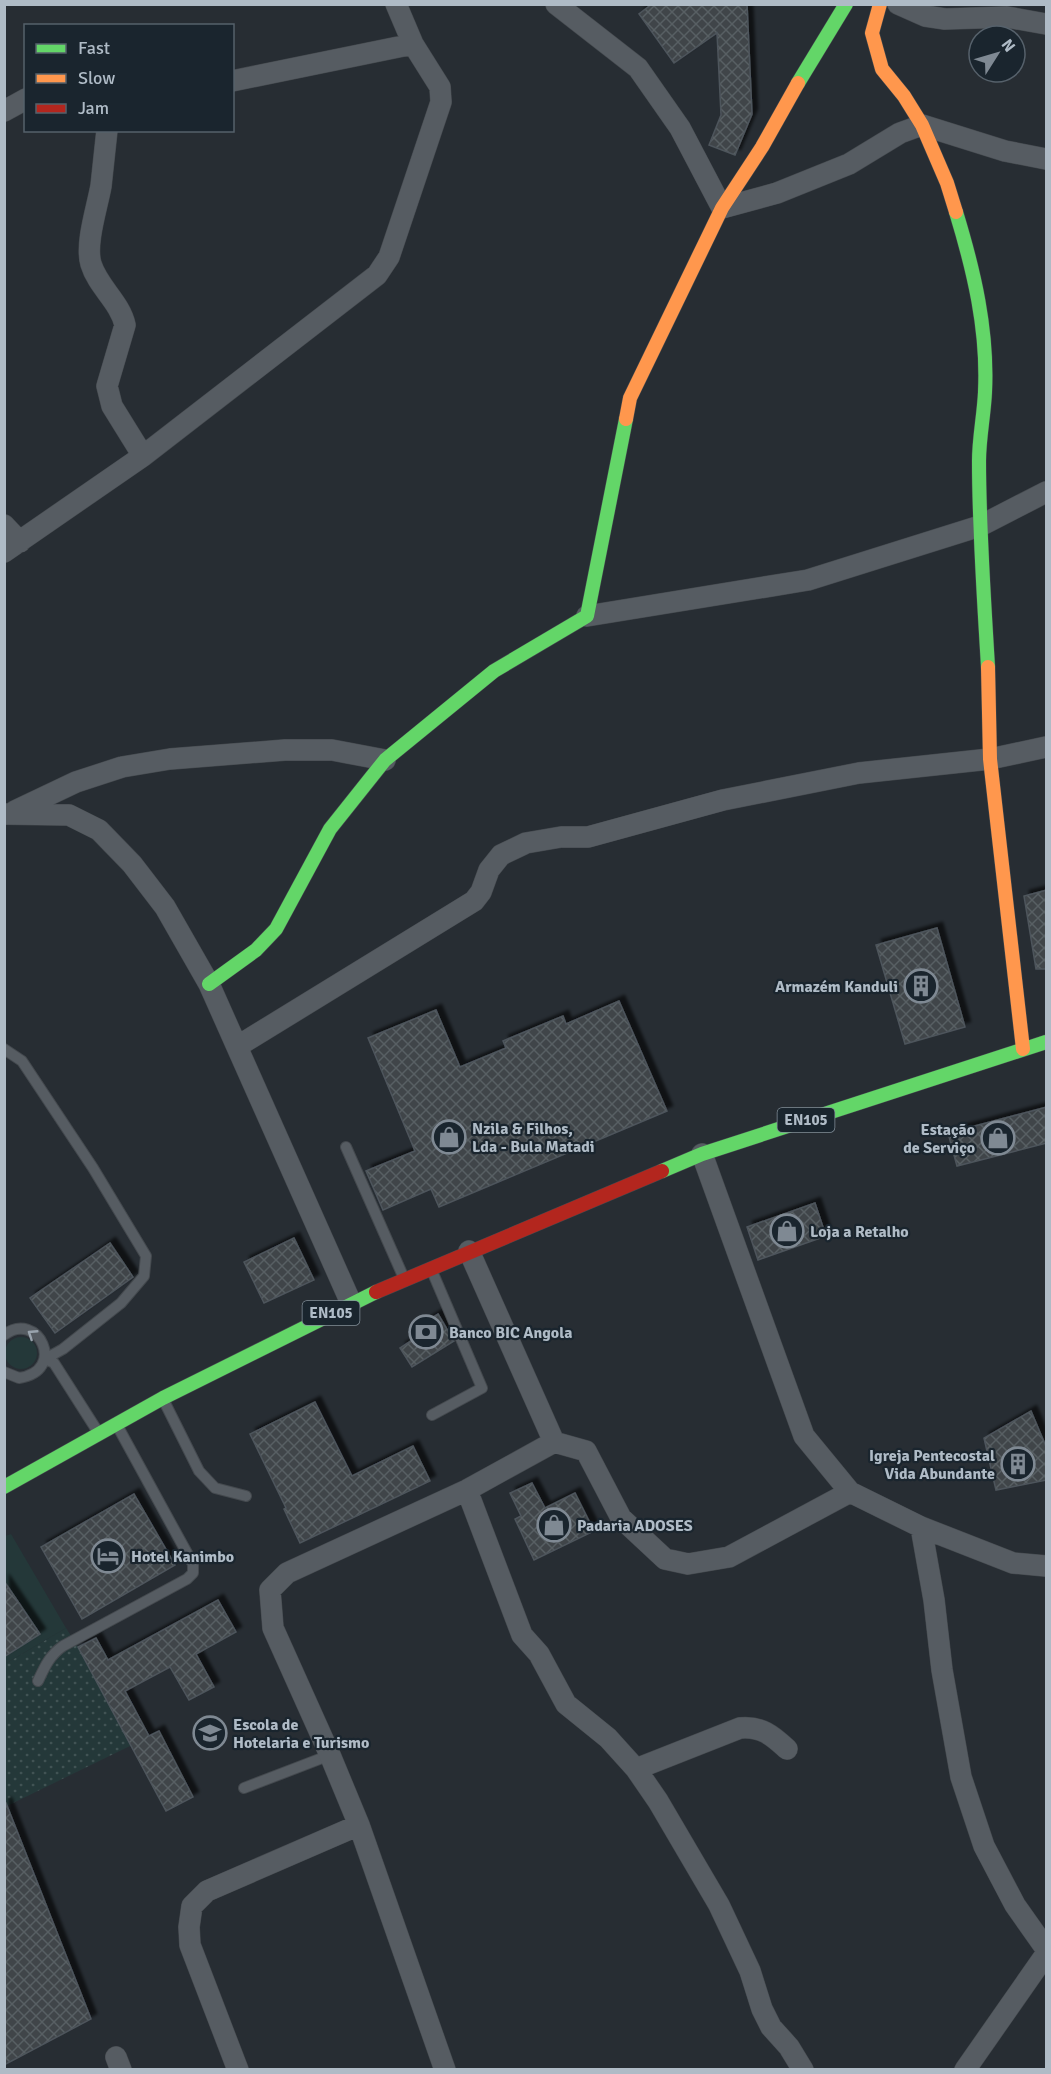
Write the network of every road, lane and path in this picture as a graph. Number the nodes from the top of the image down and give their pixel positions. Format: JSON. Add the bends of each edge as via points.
{"nodes":[{"id":1,"x":396,"y":4,"type":"edge"},
{"id":2,"x":556,"y":4,"type":"edge"},
{"id":3,"x":846,"y":4,"type":"edge"},
{"id":4,"x":880,"y":4,"type":"edge"},
{"id":5,"x":898,"y":4,"type":"edge"},
{"id":6,"x":1047,"y":24,"type":"edge"},
{"id":7,"x":413,"y":44,"type":"junction"},
{"id":8,"x":234,"y":81,"type":"edge"},
{"id":9,"x":24,"y":100,"type":"edge"},
{"id":10,"x":4,"y":111,"type":"edge"},
{"id":11,"x":922,"y":125,"type":"junction"},
{"id":12,"x":107,"y":132,"type":"edge"},
{"id":13,"x":1047,"y":159,"type":"edge"},
{"id":14,"x":722,"y":208,"type":"junction"},
{"id":15,"x":143,"y":456,"type":"junction"},
{"id":16,"x":1047,"y":492,"type":"edge"},
{"id":17,"x":4,"y":525,"type":"edge"},
{"id":18,"x":980,"y":526,"type":"junction"},
{"id":19,"x":12,"y":547,"type":"edge"},
{"id":20,"x":587,"y":616,"type":"junction"},
{"id":21,"x":1047,"y":747,"type":"edge"},
{"id":22,"x":990,"y":759,"type":"junction"},
{"id":23,"x":385,"y":760,"type":"junction"},
{"id":24,"x":8,"y":813,"type":"edge"},
{"id":25,"x":209,"y":984,"type":"junction"},
{"id":26,"x":1047,"y":1042,"type":"edge"},
{"id":27,"x":238,"y":1046,"type":"junction"},
{"id":28,"x":4,"y":1049,"type":"edge"},
{"id":29,"x":1023,"y":1049,"type":"junction"},
{"id":30,"x":346,"y":1147,"type":"dead end"},
{"id":31,"x":702,"y":1154,"type":"junction"},
{"id":32,"x":469,"y":1251,"type":"junction"},
{"id":33,"x":431,"y":1268,"type":"junction"},
{"id":34,"x":405,"y":1280,"type":"junction"},
{"id":35,"x":351,"y":1303,"type":"junction"},
{"id":36,"x":4,"y":1335,"type":"edge"},
{"id":37,"x":45,"y":1359,"type":"junction"},
{"id":38,"x":4,"y":1372,"type":"edge"},
{"id":39,"x":163,"y":1398,"type":"junction"},
{"id":40,"x":432,"y":1415,"type":"dead end"},
{"id":41,"x":117,"y":1424,"type":"junction"},
{"id":42,"x":99,"y":1433,"type":"junction"},
{"id":43,"x":554,"y":1442,"type":"junction"},
{"id":44,"x":4,"y":1487,"type":"edge"},
{"id":45,"x":467,"y":1490,"type":"junction"},
{"id":46,"x":850,"y":1492,"type":"junction"},
{"id":47,"x":246,"y":1496,"type":"dead end"},
{"id":48,"x":921,"y":1527,"type":"junction"},
{"id":49,"x":1047,"y":1566,"type":"edge"},
{"id":50,"x":38,"y":1681,"type":"dead end"},
{"id":51,"x":787,"y":1749,"type":"dead end"},
{"id":52,"x":330,"y":1755,"type":"junction"},
{"id":53,"x":636,"y":1769,"type":"junction"},
{"id":54,"x":244,"y":1788,"type":"dead end"},
{"id":55,"x":359,"y":1825,"type":"junction"},
{"id":56,"x":1047,"y":1952,"type":"edge"},
{"id":57,"x":238,"y":2070,"type":"edge"},
{"id":58,"x":445,"y":2070,"type":"edge"},
{"id":59,"x":803,"y":2070,"type":"edge"},
{"id":60,"x":965,"y":2070,"type":"edge"}],
"edges":[{"from":1,"to":7,"type":"street"},
{"from":2,"to":14,"type":"street","via":[[638,68],[680,128]]},
{"from":3,"to":14,"type":"street"},
{"from":4,"to":11,"type":"street","via":[[872,33],[882,69]]},
{"from":5,"to":6,"type":"street","via":[[924,16],[945,19],[1007,17]]},
{"from":7,"to":8,"type":"street"},
{"from":7,"to":15,"type":"street","via":[[433,72],[441,102],[389,256],[377,275]]},
{"from":9,"to":10,"type":"street"},
{"from":11,"to":13,"type":"street","via":[[1005,151]]},
{"from":11,"to":14,"type":"street","via":[[900,133],[849,164],[777,193]]},
{"from":11,"to":18,"type":"street","via":[[947,183],[967,249],[982,321],[985,391]]},
{"from":12,"to":15,"type":"street","via":[[90,262],[123,316],[107,386],[112,406]]},
{"from":14,"to":20,"type":"street","via":[[630,398]]},
{"from":15,"to":19,"type":"street"},
{"from":16,"to":18,"type":"street"},
{"from":17,"to":19,"type":"street"},
{"from":18,"to":20,"type":"street","via":[[808,580]]},
{"from":18,"to":22,"type":"street"},
{"from":20,"to":23,"type":"street","via":[[494,671]]},
{"from":21,"to":22,"type":"street"},
{"from":22,"to":27,"type":"street","via":[[859,773],[723,800],[588,837],[526,843],[501,855],[474,901]]},
{"from":22,"to":29,"type":"street"},
{"from":23,"to":24,"type":"street","via":[[332,750],[170,759],[122,766]]},
{"from":23,"to":25,"type":"street","via":[[330,829],[276,929],[256,950]]},
{"from":24,"to":25,"type":"street","via":[[69,815],[99,830],[165,907]]},
{"from":25,"to":27,"type":"street"},
{"from":26,"to":29,"type":"street","number":"EN105"},
{"from":27,"to":35,"type":"street"},
{"from":28,"to":37,"type":"lane","via":[[21,1061],[146,1256],[144,1276],[121,1303]]},
{"from":29,"to":31,"type":"street","number":"EN105"},
{"from":30,"to":34,"type":"lane"},
{"from":31,"to":32,"type":"street","number":"EN105"},
{"from":31,"to":46,"type":"street","via":[[804,1436]]},
{"from":32,"to":33,"type":"street","number":"EN105"},
{"from":32,"to":43,"type":"street"},
{"from":33,"to":34,"type":"street","number":"EN105"},
{"from":33,"to":40,"type":"lane","via":[[482,1388]]},
{"from":34,"to":35,"type":"street","number":"EN105"},
{"from":35,"to":39,"type":"street","number":"EN105"},
{"from":37,"to":36,"type":"lane","one_way":true,"via":[[43,1342],[32,1332],[17,1329]]},
{"from":37,"to":38,"type":"lane","via":[[27,1377]]},
{"from":37,"to":42,"type":"lane","via":[[54,1364]]},
{"from":39,"to":41,"type":"street","number":"EN105"},
{"from":39,"to":47,"type":"lane","via":[[199,1471],[215,1488]]},
{"from":41,"to":42,"type":"street","number":"EN105"},
{"from":41,"to":50,"type":"lane","via":[[193,1564],[193,1573],[63,1646],[47,1661]]},
{"from":42,"to":44,"type":"street","number":"EN105"},
{"from":43,"to":45,"type":"street"},
{"from":43,"to":46,"type":"street","via":[[586,1451],[621,1518],[665,1559],[688,1564],[729,1557]]},
{"from":45,"to":52,"type":"street","via":[[287,1573],[270,1590],[273,1628]]},
{"from":45,"to":53,"type":"street","via":[[522,1635],[539,1654],[566,1704],[608,1738]]},
{"from":46,"to":48,"type":"street"},
{"from":48,"to":49,"type":"street","via":[[1013,1563]]},
{"from":48,"to":56,"type":"street","via":[[961,1777],[984,1846],[1015,1905]]},
{"from":51,"to":53,"type":"street","via":[[768,1732],[740,1728]]},
{"from":52,"to":54,"type":"lane"},
{"from":52,"to":55,"type":"street"},
{"from":53,"to":59,"type":"street","via":[[719,1905],[771,2027]]},
{"from":55,"to":57,"type":"street","via":[[207,1891],[192,1906],[190,1945]]},
{"from":55,"to":58,"type":"street"},
{"from":56,"to":60,"type":"street"}]}
